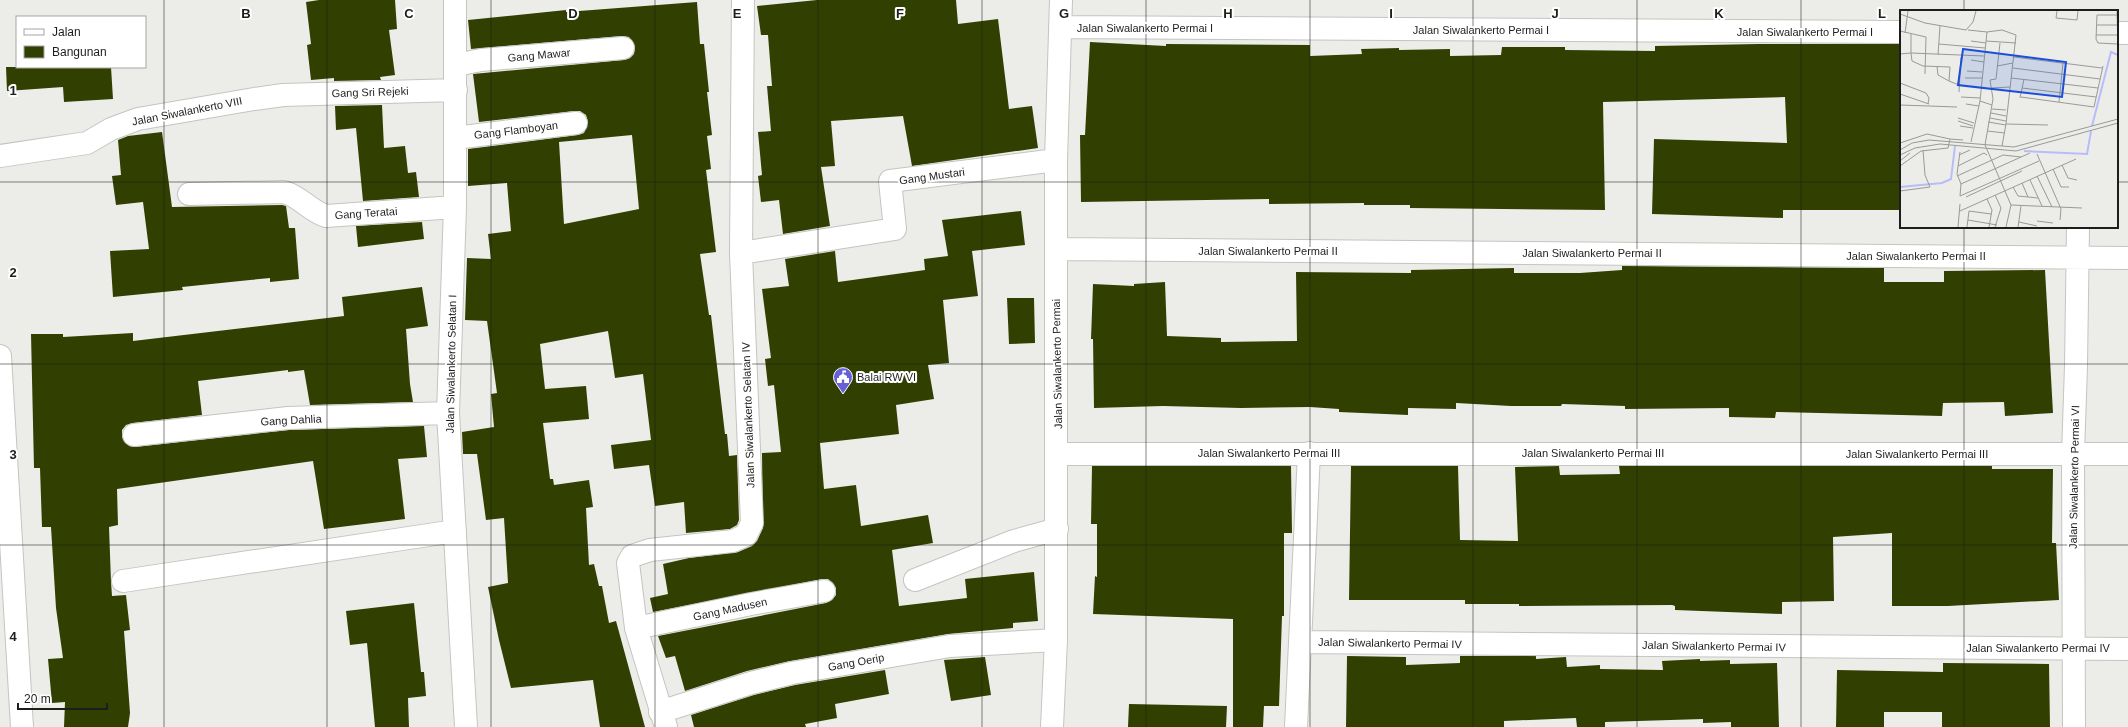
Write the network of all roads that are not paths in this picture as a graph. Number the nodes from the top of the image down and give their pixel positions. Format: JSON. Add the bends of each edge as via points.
{"nodes":[{"id":1,"x":455,"y":0,"type":"edge"},
{"id":2,"x":743,"y":0,"type":"edge"},
{"id":3,"x":1061,"y":0,"type":"edge"},
{"id":4,"x":1060,"y":27,"type":"junction"},
{"id":5,"x":1900,"y":32,"type":"edge"},
{"id":6,"x":623,"y":48,"type":"dead end"},
{"id":7,"x":456,"y":65,"type":"junction"},
{"id":8,"x":456,"y":90,"type":"junction"},
{"id":9,"x":283,"y":95,"type":"joint"},
{"id":10,"x":576,"y":123,"type":"dead end"},
{"id":11,"x":455,"y":138,"type":"junction"},
{"id":12,"x":0,"y":156,"type":"edge"},
{"id":13,"x":1056,"y":160,"type":"junction"},
{"id":14,"x":189,"y":194,"type":"dead end"},
{"id":15,"x":455,"y":206,"type":"junction"},
{"id":16,"x":2078,"y":228,"type":"edge"},
{"id":17,"x":1056,"y":249,"type":"junction"},
{"id":18,"x":741,"y":253,"type":"junction"},
{"id":19,"x":2078,"y":257,"type":"junction"},
{"id":20,"x":2128,"y":258,"type":"edge"},
{"id":21,"x":0,"y":356,"type":"edge"},
{"id":22,"x":448,"y":413,"type":"junction"},
{"id":23,"x":134,"y":435,"type":"dead end"},
{"id":24,"x":1309,"y":453,"type":"junction"},
{"id":25,"x":1058,"y":454,"type":"junction"},
{"id":26,"x":2073,"y":454,"type":"junction"},
{"id":27,"x":2128,"y":454,"type":"edge"},
{"id":28,"x":1057,"y":529,"type":"junction"},
{"id":29,"x":456,"y":531,"type":"junction"},
{"id":30,"x":915,"y":580,"type":"dead end"},
{"id":31,"x":123,"y":581,"type":"dead end"},
{"id":32,"x":824,"y":591,"type":"dead end"},
{"id":33,"x":636,"y":628,"type":"junction"},
{"id":34,"x":1056,"y":640,"type":"junction"},
{"id":35,"x":1300,"y":642,"type":"junction"},
{"id":36,"x":2128,"y":648,"type":"edge"},
{"id":37,"x":2073,"y":649,"type":"junction"},
{"id":38,"x":663,"y":720,"type":"edge"},
{"id":39,"x":22,"y":727,"type":"edge"},
{"id":40,"x":466,"y":727,"type":"edge"},
{"id":41,"x":1052,"y":727,"type":"edge"},
{"id":42,"x":1296,"y":727,"type":"edge"},
{"id":43,"x":2074,"y":727,"type":"edge"}],
"edges":[{"from":1,"to":7,"type":"street","name":"Jalan Siwalankerto Selatan I"},
{"from":2,"to":18,"type":"street","name":"Jalan Siwalankerto Selatan IV"},
{"from":3,"to":4,"type":"street","name":"Jalan Siwalankerto Permai"},
{"from":4,"to":5,"type":"street","name":"Jalan Siwalankerto Permai I"},
{"from":4,"to":13,"type":"street","name":"Jalan Siwalankerto Permai"},
{"from":6,"to":7,"type":"street","name":"Gang Mawar","via":[[481,60]]},
{"from":7,"to":8,"type":"street","name":"Jalan Siwalankerto Selatan I"},
{"from":8,"to":9,"type":"street","name":"Gang Sri Rejeki"},
{"from":8,"to":11,"type":"street","name":"Jalan Siwalankerto Selatan I"},
{"from":9,"to":12,"type":"street","name":"Jalan Siwalankerto VIII","via":[[138,119],[111,129],[87,143]]},
{"from":10,"to":11,"type":"street","name":"Gang Flamboyan"},
{"from":11,"to":15,"type":"street","name":"Jalan Siwalankerto Selatan I"},
{"from":13,"to":17,"type":"street","name":"Jalan Siwalankerto Permai"},
{"from":13,"to":18,"type":"street","name":"Gang Mustari","via":[[890,182],[894,229]]},
{"from":14,"to":15,"type":"street","name":"Gang Teratai","via":[[284,192],[296,195],[317,213],[326,216]]},
{"from":15,"to":22,"type":"street","name":"Jalan Siwalankerto Selatan I"},
{"from":16,"to":19,"type":"street","name":"Jalan Siwalankerto Permai VI"},
{"from":17,"to":19,"type":"street","name":"Jalan Siwalankerto Permai II"},
{"from":17,"to":25,"type":"street","name":"Jalan Siwalankerto Permai"},
{"from":18,"to":33,"type":"street","name":"Jalan Siwalankerto Selatan IV","via":[[752,523],[746,535],[733,541],[650,550],[632,556],[628,563]]},
{"from":19,"to":20,"type":"street","name":"Jalan Siwalankerto Permai II"},
{"from":19,"to":26,"type":"street","name":"Jalan Siwalankerto Permai VI"},
{"from":21,"to":39,"type":"street"},
{"from":22,"to":23,"type":"street","name":"Gang Dahlia","via":[[288,418]]},
{"from":22,"to":29,"type":"street","name":"Jalan Siwalankerto Selatan I"},
{"from":24,"to":25,"type":"street","name":"Jalan Siwalankerto Permai III"},
{"from":24,"to":26,"type":"street","name":"Jalan Siwalankerto Permai III"},
{"from":24,"to":35,"type":"street"},
{"from":25,"to":28,"type":"street","name":"Jalan Siwalankerto Permai"},
{"from":26,"to":27,"type":"street","name":"Jalan Siwalankerto Permai III"},
{"from":26,"to":37,"type":"street","name":"Jalan Siwalankerto Permai VI"},
{"from":28,"to":30,"type":"street","via":[[1014,541]]},
{"from":28,"to":34,"type":"street","name":"Jalan Siwalankerto Permai"},
{"from":29,"to":31,"type":"street"},
{"from":29,"to":40,"type":"street","name":"Jalan Siwalankerto Selatan I"},
{"from":32,"to":33,"type":"street","name":"Gang Madusen"},
{"from":33,"to":38,"type":"street","name":"Jalan Siwalankerto Selatan IV"},
{"from":34,"to":38,"type":"street","name":"Gang Oerip","via":[[950,646],[792,673],[751,683]]},
{"from":34,"to":41,"type":"street","name":"Jalan Siwalankerto Permai"},
{"from":35,"to":37,"type":"street","name":"Jalan Siwalankerto Permai IV"},
{"from":35,"to":42,"type":"street"},
{"from":36,"to":37,"type":"street","name":"Jalan Siwalankerto Permai IV"},
{"from":37,"to":43,"type":"street","name":"Jalan Siwalankerto Permai VI"}]}
